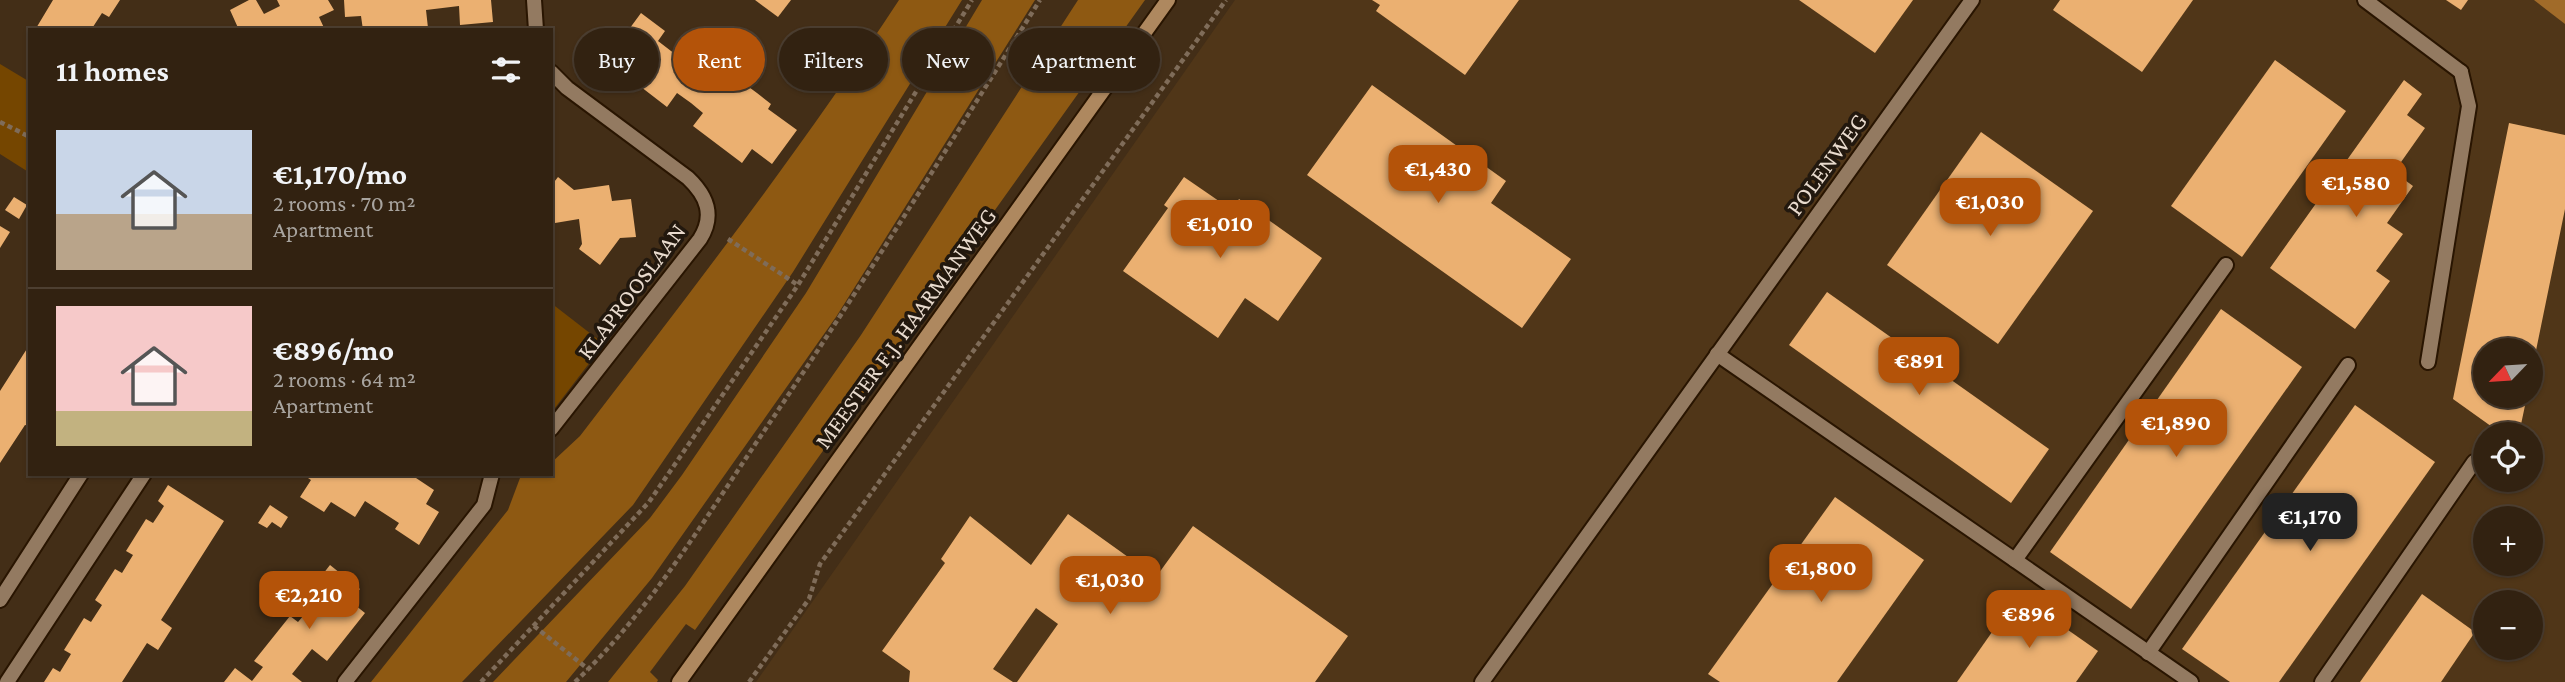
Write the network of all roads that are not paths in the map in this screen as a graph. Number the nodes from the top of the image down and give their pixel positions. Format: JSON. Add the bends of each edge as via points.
{"nodes":[{"id":1,"x":534,"y":0,"type":"edge"},
{"id":2,"x":1168,"y":0,"type":"edge"},
{"id":3,"x":1972,"y":0,"type":"edge"},
{"id":4,"x":2365,"y":0,"type":"edge"},
{"id":5,"x":537,"y":28,"type":"edge"},
{"id":6,"x":553,"y":74,"type":"edge"},
{"id":7,"x":2226,"y":265,"type":"dead end"},
{"id":8,"x":1717,"y":354,"type":"junction"},
{"id":9,"x":2427,"y":362,"type":"dead end"},
{"id":10,"x":2348,"y":365,"type":"dead end"},
{"id":11,"x":553,"y":426,"type":"edge"},
{"id":12,"x":2473,"y":463,"type":"edge"},
{"id":13,"x":80,"y":476,"type":"edge"},
{"id":14,"x":143,"y":476,"type":"edge"},
{"id":15,"x":491,"y":476,"type":"edge"},
{"id":16,"x":2015,"y":560,"type":"junction"},
{"id":17,"x":0,"y":600,"type":"edge"},
{"id":18,"x":2148,"y":653,"type":"junction"},
{"id":19,"x":8,"y":682,"type":"edge"},
{"id":20,"x":345,"y":682,"type":"edge"},
{"id":21,"x":679,"y":682,"type":"edge"},
{"id":22,"x":1482,"y":682,"type":"edge"},
{"id":23,"x":2191,"y":682,"type":"edge"},
{"id":24,"x":2322,"y":682,"type":"edge"}],
"edges":[{"from":1,"to":5,"type":"street"},
{"from":2,"to":21,"type":"main road","name":"MEESTER F.J. HAARMANWEG"},
{"from":3,"to":8,"type":"street","name":"POLENWEG"},
{"from":4,"to":9,"type":"street","via":[[2461,72],[2469,106]]},
{"from":6,"to":11,"type":"street","name":"KLAPROOSLAAN","via":[[697,186],[708,206],[707,226]]},
{"from":7,"to":16,"type":"street"},
{"from":8,"to":16,"type":"street"},
{"from":8,"to":22,"type":"street","name":"POLENWEG"},
{"from":10,"to":18,"type":"street"},
{"from":12,"to":24,"type":"street"},
{"from":13,"to":17,"type":"street"},
{"from":14,"to":19,"type":"street"},
{"from":15,"to":20,"type":"street","via":[[484,505]]},
{"from":16,"to":18,"type":"street"},
{"from":18,"to":23,"type":"street"}]}
